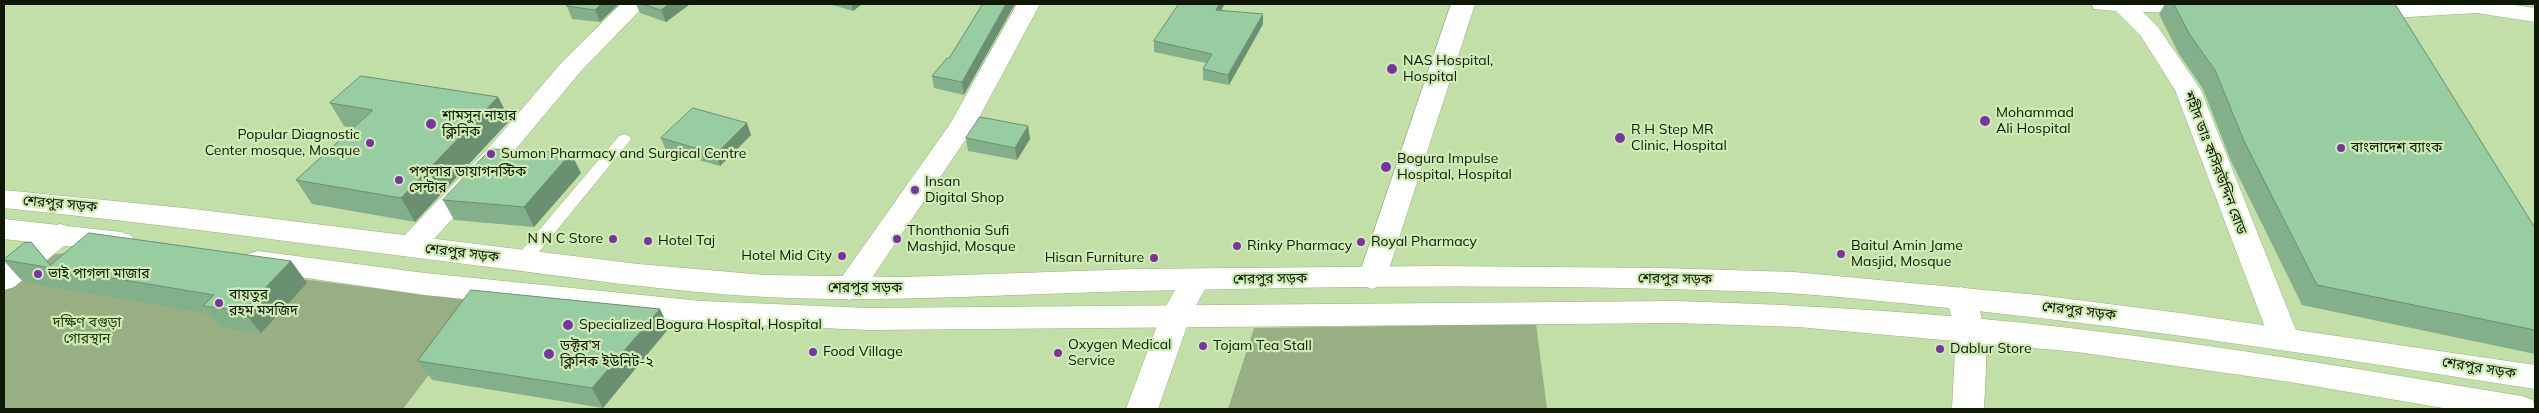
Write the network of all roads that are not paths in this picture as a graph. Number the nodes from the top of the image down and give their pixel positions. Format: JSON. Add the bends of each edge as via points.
{"nodes":[{"id":1,"x":634,"y":4,"type":"edge"},
{"id":2,"x":1028,"y":4,"type":"edge"},
{"id":3,"x":1463,"y":4,"type":"edge"},
{"id":4,"x":2102,"y":4,"type":"edge"},
{"id":5,"x":2122,"y":4,"type":"edge"},
{"id":6,"x":2228,"y":7,"type":"edge"},
{"id":7,"x":2344,"y":10,"type":"edge"},
{"id":8,"x":2535,"y":15,"type":"edge"},
{"id":9,"x":624,"y":140,"type":"dead end"},
{"id":10,"x":4,"y":199,"type":"edge"},
{"id":11,"x":4,"y":229,"type":"edge"},
{"id":12,"x":60,"y":234,"type":"junction"},
{"id":13,"x":149,"y":246,"type":"edge"},
{"id":14,"x":412,"y":246,"type":"junction"},
{"id":15,"x":228,"y":257,"type":"edge"},
{"id":16,"x":523,"y":260,"type":"junction"},
{"id":17,"x":1372,"y":278,"type":"junction"},
{"id":18,"x":4,"y":279,"type":"edge"},
{"id":19,"x":1195,"y":280,"type":"junction"},
{"id":20,"x":849,"y":289,"type":"junction"},
{"id":21,"x":1960,"y":298,"type":"junction"},
{"id":22,"x":1176,"y":314,"type":"junction"},
{"id":23,"x":1972,"y":332,"type":"junction"},
{"id":24,"x":2284,"y":338,"type":"junction"},
{"id":25,"x":2535,"y":377,"type":"edge"},
{"id":26,"x":1142,"y":409,"type":"edge"},
{"id":27,"x":1968,"y":409,"type":"edge"},
{"id":28,"x":2522,"y":409,"type":"edge"}],
"edges":[{"from":1,"to":14,"type":"main road","via":[[572,66],[501,150]]},
{"from":2,"to":20,"type":"main road","via":[[961,127]]},
{"from":3,"to":17,"type":"main road"},
{"from":4,"to":5,"type":"main road"},
{"from":5,"to":6,"type":"main road"},
{"from":5,"to":24,"type":"main road","name":"শহীদ ডাঃ কসিরউদ্দিন রোড","via":[[2150,32],[2188,90]]},
{"from":7,"to":8,"type":"main road","via":[[2476,6]]},
{"from":9,"to":16,"type":"lane"},
{"from":10,"to":14,"type":"main road","name":"শেরপুর সড়ক"},
{"from":11,"to":12,"type":"main road"},
{"from":12,"to":13,"type":"main road"},
{"from":12,"to":18,"type":"main road"},
{"from":14,"to":16,"type":"main road","name":"শেরপুর সড়ক"},
{"from":15,"to":22,"type":"main road","name":"শেরপুর সড়ক","via":[[425,284],[701,312],[869,319]]},
{"from":16,"to":20,"type":"main road","name":"শেরপুর সড়ক","via":[[760,286]]},
{"from":17,"to":19,"type":"main road","name":"শেরপুর সড়ক"},
{"from":17,"to":21,"type":"main road","name":"শেরপুর সড়ক","via":[[1745,280]]},
{"from":19,"to":20,"type":"main road","name":"শেরপুর সড়ক"},
{"from":19,"to":22,"type":"main road"},
{"from":21,"to":23,"type":"main road"},
{"from":21,"to":24,"type":"main road","name":"শেরপুর সড়ক"},
{"from":22,"to":23,"type":"main road","name":"শেরপুর সড়ক","via":[[1676,312],[1798,316]]},
{"from":22,"to":26,"type":"main road"},
{"from":23,"to":27,"type":"main road"},
{"from":23,"to":28,"type":"main road","name":"শেরপুর সড়ক","via":[[2142,348]]},
{"from":24,"to":25,"type":"main road","name":"শেরপুর সড়ক"}]}
